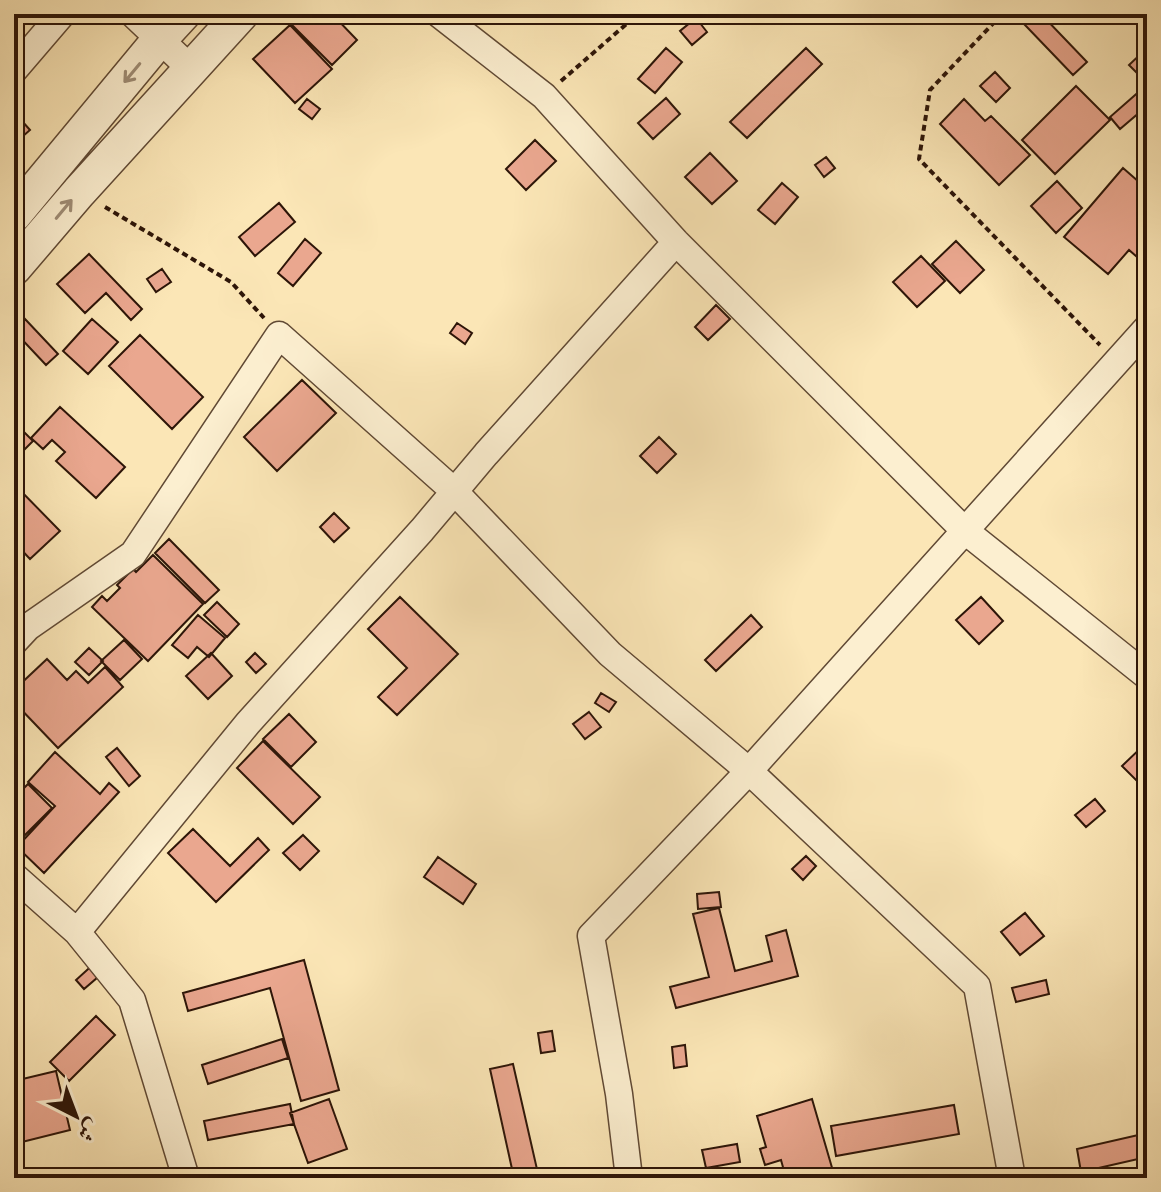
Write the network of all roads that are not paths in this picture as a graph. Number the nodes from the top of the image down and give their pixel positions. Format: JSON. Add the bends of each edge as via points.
{"nodes":[{"id":1,"x":62,"y":14,"type":"edge"},
{"id":2,"x":133,"y":14,"type":"edge"},
{"id":3,"x":183,"y":14,"type":"edge"},
{"id":4,"x":241,"y":14,"type":"edge"},
{"id":5,"x":439,"y":14,"type":"edge"},
{"id":6,"x":159,"y":40,"type":"junction"},
{"id":7,"x":191,"y":69,"type":"junction"},
{"id":8,"x":14,"y":70,"type":"edge"},
{"id":9,"x":14,"y":215,"type":"edge"},
{"id":10,"x":676,"y":242,"type":"junction"},
{"id":11,"x":14,"y":268,"type":"edge"},
{"id":12,"x":1147,"y":328,"type":"edge"},
{"id":13,"x":454,"y":491,"type":"junction"},
{"id":14,"x":964,"y":530,"type":"junction"},
{"id":15,"x":14,"y":642,"type":"edge"},
{"id":16,"x":1147,"y":676,"type":"edge"},
{"id":17,"x":749,"y":771,"type":"junction"},
{"id":18,"x":14,"y":876,"type":"edge"},
{"id":19,"x":77,"y":932,"type":"junction"},
{"id":20,"x":186,"y":1178,"type":"edge"},
{"id":21,"x":629,"y":1178,"type":"edge"},
{"id":22,"x":1012,"y":1178,"type":"edge"}],
"edges":[{"from":1,"to":8,"type":"street"},
{"from":2,"to":6,"type":"street"},
{"from":3,"to":6,"type":"street"},
{"from":4,"to":7,"type":"street"},
{"from":5,"to":10,"type":"street","via":[[544,96]]},
{"from":6,"to":7,"type":"street"},
{"from":6,"to":9,"type":"street","one_way":true},
{"from":11,"to":7,"type":"street","one_way":true},
{"from":10,"to":13,"type":"street"},
{"from":10,"to":14,"type":"street"},
{"from":12,"to":14,"type":"street"},
{"from":13,"to":15,"type":"street","via":[[279,335],[133,554]]},
{"from":13,"to":17,"type":"street","via":[[610,654]]},
{"from":13,"to":19,"type":"street","via":[[248,723]]},
{"from":14,"to":16,"type":"street"},
{"from":14,"to":17,"type":"street"},
{"from":17,"to":21,"type":"street","via":[[591,936]]},
{"from":17,"to":22,"type":"street","via":[[977,986]]},
{"from":18,"to":19,"type":"street"},
{"from":19,"to":20,"type":"street","via":[[132,1000]]}]}
